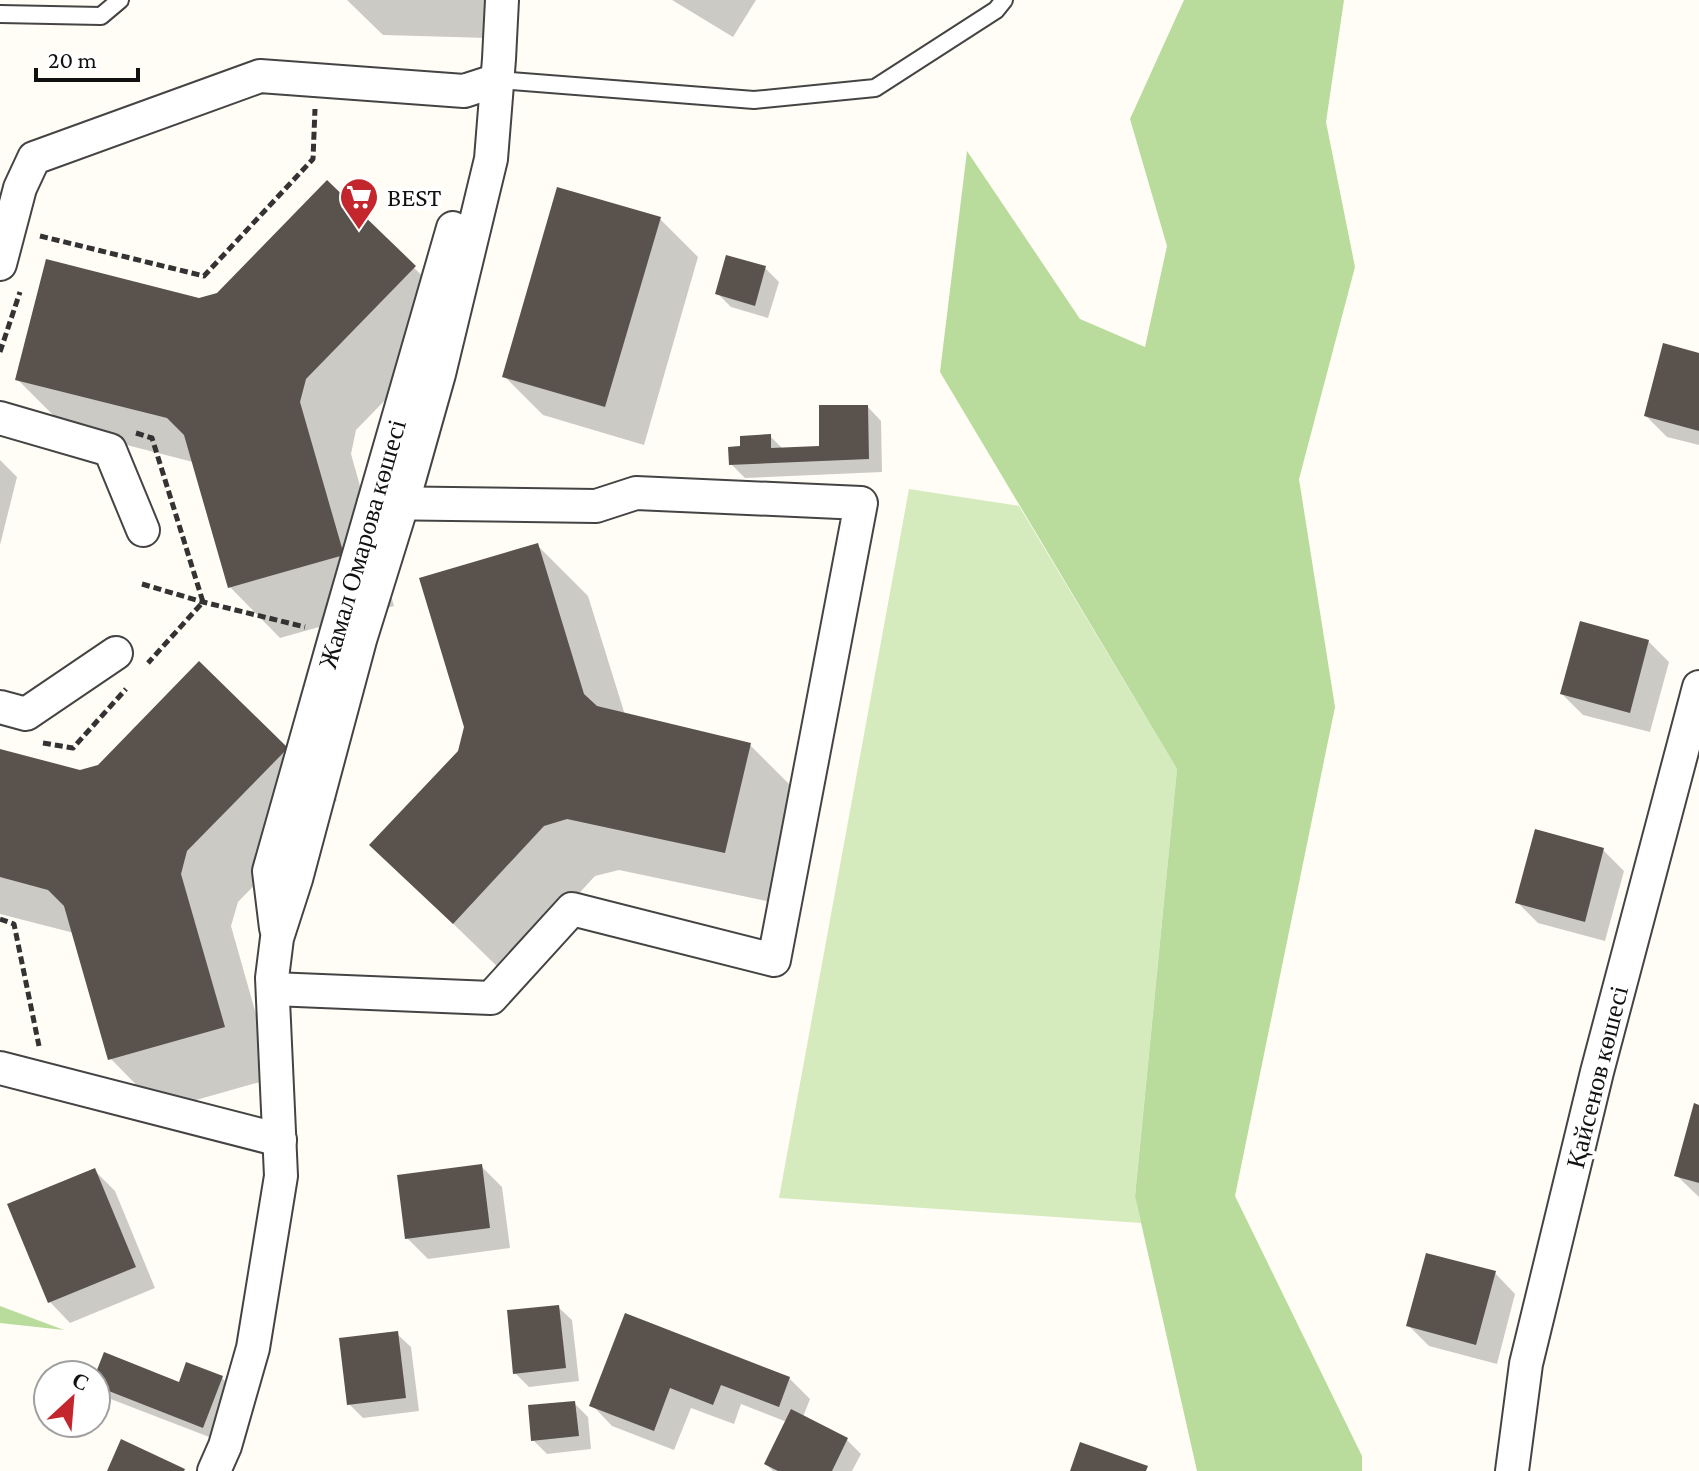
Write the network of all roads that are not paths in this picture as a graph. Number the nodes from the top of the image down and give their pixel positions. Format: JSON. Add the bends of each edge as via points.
{"nodes":[{"id":1,"x":120,"y":0,"type":"edge"},
{"id":2,"x":502,"y":0,"type":"edge"},
{"id":3,"x":1004,"y":0,"type":"edge"},
{"id":4,"x":0,"y":14,"type":"edge"},
{"id":5,"x":498,"y":80,"type":"junction"},
{"id":6,"x":12,"y":272,"type":"edge"},
{"id":7,"x":0,"y":418,"type":"edge"},
{"id":8,"x":388,"y":504,"type":"junction"},
{"id":9,"x":143,"y":530,"type":"dead end"},
{"id":10,"x":129,"y":661,"type":"road end"},
{"id":11,"x":1699,"y":687,"type":"edge"},
{"id":12,"x":0,"y":707,"type":"edge"},
{"id":13,"x":277,"y":938,"type":"junction"},
{"id":14,"x":273,"y":989,"type":"junction"},
{"id":15,"x":0,"y":1068,"type":"edge"},
{"id":16,"x":280,"y":1140,"type":"junction"},
{"id":17,"x":214,"y":1471,"type":"edge"},
{"id":18,"x":1512,"y":1471,"type":"edge"}],
"edges":[{"from":1,"to":4,"type":"lane","via":[[101,16]]},
{"from":2,"to":5,"type":"street","name":"Жамал Омарова көшесі"},
{"from":3,"to":5,"type":"lane","via":[[875,88],[754,100]]},
{"from":5,"to":6,"type":"street","via":[[464,91],[260,76],[34,158],[20,188]]},
{"from":5,"to":8,"type":"street","name":"Жамал Омарова көшесі","via":[[491,159],[459,209]]},
{"from":7,"to":9,"type":"street","via":[[110,450]]},
{"from":8,"to":13,"type":"street","name":"Жамал Омарова көшесі","via":[[360,640]]},
{"from":8,"to":13,"type":"street","name":"Жамал Омарова көшесі","via":[[336,634],[269,871]]},
{"from":8,"to":14,"type":"street","via":[[596,506],[636,493],[861,503],[774,960],[572,909],[491,998]]},
{"from":10,"to":12,"type":"street","via":[[26,714]]},
{"from":11,"to":18,"type":"street","name":"Қайсенов көшесі","via":[[1526,1364]]},
{"from":13,"to":14,"type":"street","name":"Жамал Омарова көшесі"},
{"from":14,"to":16,"type":"street","name":"Жамал Омарова көшесі"},
{"from":15,"to":16,"type":"street"},
{"from":16,"to":17,"type":"street","name":"Жамал Омарова көшесі","via":[[281,1176],[253,1348]]}]}
